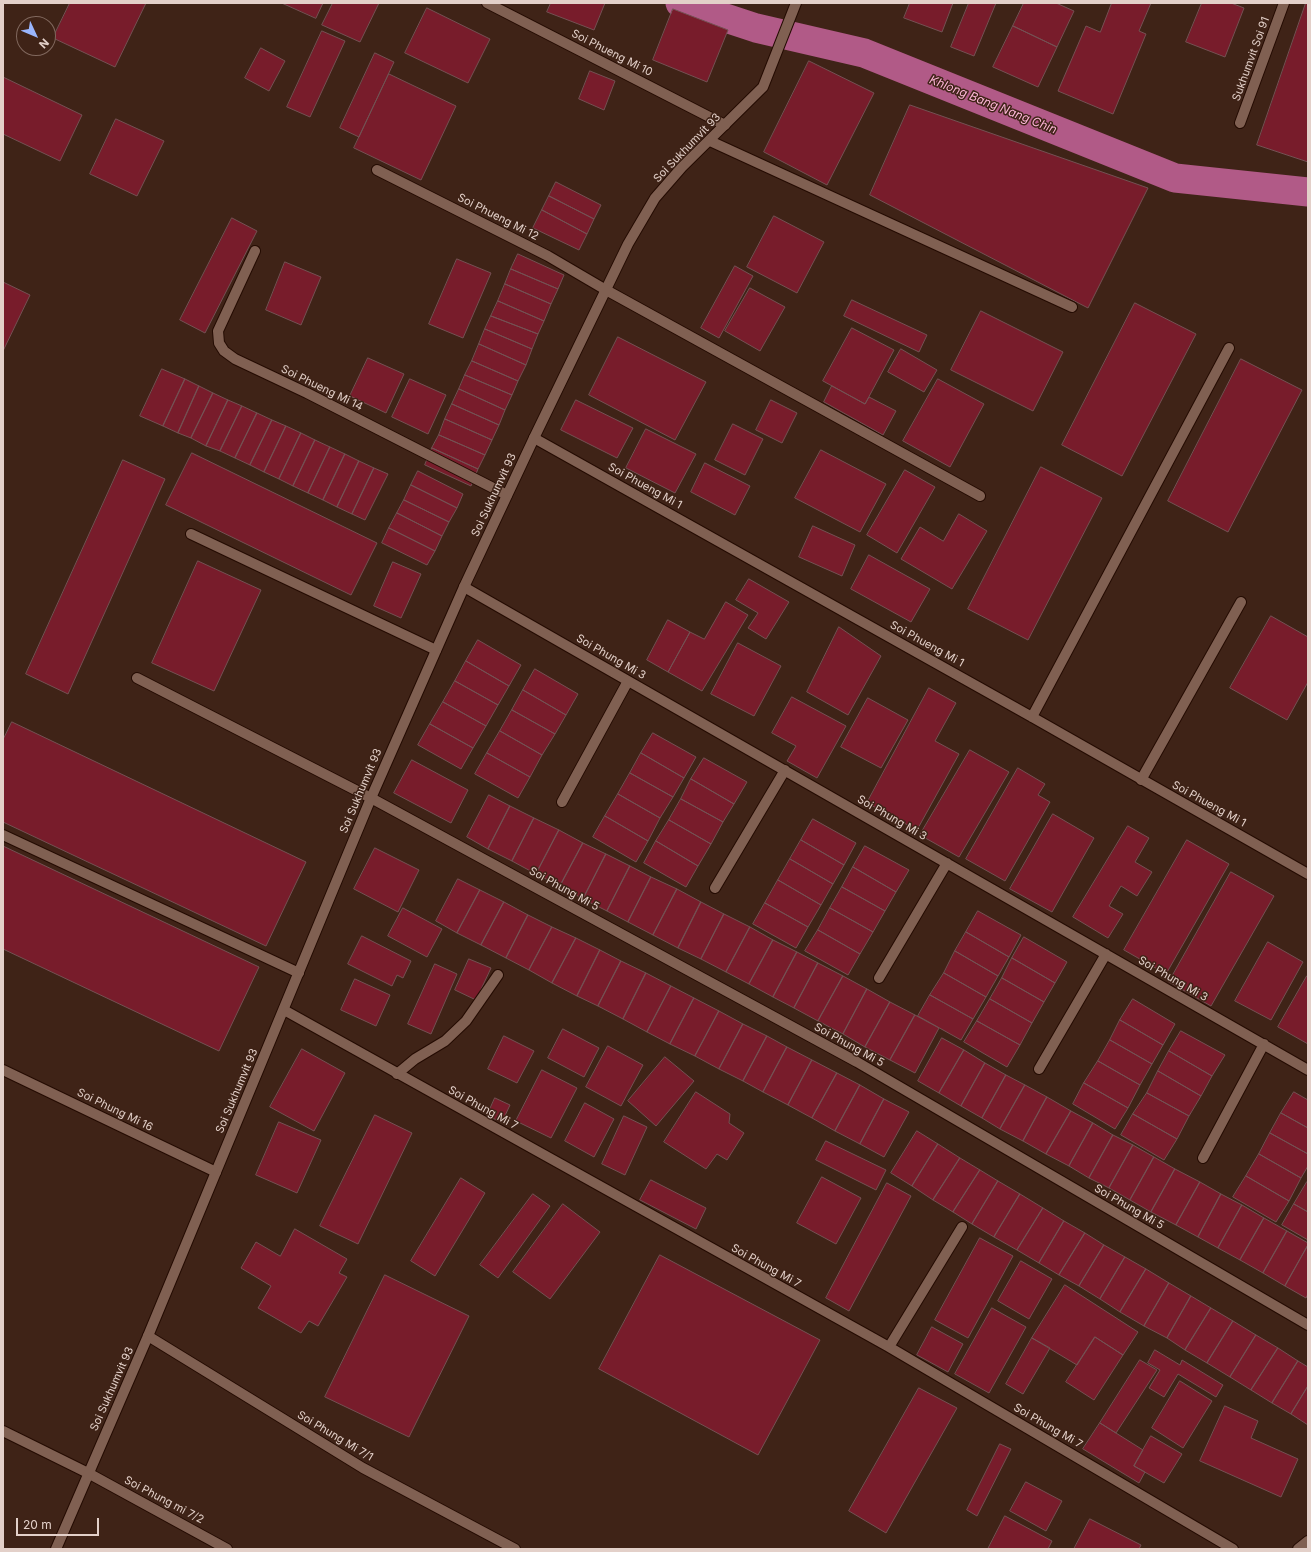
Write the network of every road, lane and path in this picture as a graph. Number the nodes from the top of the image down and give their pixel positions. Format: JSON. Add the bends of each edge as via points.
{"nodes":[{"id":1,"x":487,"y":3,"type":"edge"},
{"id":2,"x":796,"y":3,"type":"edge"},
{"id":3,"x":1284,"y":3,"type":"edge"},
{"id":4,"x":1240,"y":123,"type":"dead end"},
{"id":5,"x":725,"y":125,"type":"junction"},
{"id":6,"x":710,"y":141,"type":"junction"},
{"id":7,"x":376,"y":170,"type":"dead end"},
{"id":8,"x":255,"y":251,"type":"dead end"},
{"id":9,"x":606,"y":290,"type":"junction"},
{"id":10,"x":1072,"y":307,"type":"dead end"},
{"id":11,"x":1229,"y":348,"type":"dead end"},
{"id":12,"x":534,"y":438,"type":"junction"},
{"id":13,"x":507,"y":495,"type":"junction"},
{"id":14,"x":980,"y":496,"type":"dead end"},
{"id":15,"x":191,"y":534,"type":"dead end"},
{"id":16,"x":464,"y":587,"type":"junction"},
{"id":17,"x":1241,"y":602,"type":"dead end"},
{"id":18,"x":436,"y":650,"type":"junction"},
{"id":19,"x":137,"y":678,"type":"dead end"},
{"id":20,"x":628,"y":681,"type":"junction"},
{"id":21,"x":1032,"y":717,"type":"junction"},
{"id":22,"x":784,"y":770,"type":"junction"},
{"id":23,"x":1141,"y":780,"type":"junction"},
{"id":24,"x":371,"y":798,"type":"junction"},
{"id":25,"x":562,"y":802,"type":"dead end"},
{"id":26,"x":3,"y":835,"type":"edge"},
{"id":27,"x":947,"y":863,"type":"junction"},
{"id":28,"x":1308,"y":874,"type":"edge"},
{"id":29,"x":715,"y":888,"type":"dead end"},
{"id":30,"x":1106,"y":954,"type":"junction"},
{"id":31,"x":299,"y":974,"type":"junction"},
{"id":32,"x":498,"y":975,"type":"dead end"},
{"id":33,"x":879,"y":978,"type":"dead end"},
{"id":34,"x":284,"y":1010,"type":"junction"},
{"id":35,"x":1264,"y":1044,"type":"junction"},
{"id":36,"x":1040,"y":1069,"type":"dead end"},
{"id":37,"x":3,"y":1070,"type":"edge"},
{"id":38,"x":1308,"y":1070,"type":"edge"},
{"id":39,"x":397,"y":1074,"type":"junction"},
{"id":40,"x":1203,"y":1158,"type":"dead end"},
{"id":41,"x":216,"y":1172,"type":"junction"},
{"id":42,"x":962,"y":1227,"type":"dead end"},
{"id":43,"x":1308,"y":1325,"type":"edge"},
{"id":44,"x":148,"y":1336,"type":"junction"},
{"id":45,"x":889,"y":1347,"type":"junction"},
{"id":46,"x":3,"y":1431,"type":"edge"},
{"id":47,"x":88,"y":1473,"type":"junction"},
{"id":48,"x":1308,"y":1541,"type":"edge"},
{"id":49,"x":56,"y":1549,"type":"edge"},
{"id":50,"x":228,"y":1549,"type":"edge"},
{"id":51,"x":515,"y":1549,"type":"edge"},
{"id":52,"x":1233,"y":1549,"type":"edge"},
{"id":53,"x":1298,"y":1549,"type":"edge"}],
"edges":[{"from":1,"to":5,"type":"street","name":"Soi Phueng Mi 10"},
{"from":2,"to":5,"type":"street","name":"Soi Sukhumvit 93","via":[[763,87]]},
{"from":3,"to":4,"type":"street","name":"Sukhumvit Soi 91"},
{"from":5,"to":6,"type":"street","name":"Soi Sukhumvit 93"},
{"from":6,"to":9,"type":"street","name":"Soi Sukhumvit 93","via":[[682,167],[655,198],[628,244]]},
{"from":6,"to":10,"type":"street"},
{"from":7,"to":9,"type":"street","name":"Soi Phueng Mi 12","via":[[548,256]]},
{"from":8,"to":13,"type":"street","name":"Soi Phueng Mi 14","via":[[218,331],[218,343],[224,350],[235,359]]},
{"from":9,"to":12,"type":"street","name":"Soi Sukhumvit 93"},
{"from":9,"to":14,"type":"street","name":"Soi Phueng Mi 12"},
{"from":11,"to":21,"type":"street"},
{"from":12,"to":13,"type":"street","name":"Soi Sukhumvit 93"},
{"from":12,"to":21,"type":"street","name":"Soi Phueng Mi 1"},
{"from":13,"to":16,"type":"street","name":"Soi Sukhumvit 93"},
{"from":15,"to":18,"type":"street"},
{"from":16,"to":18,"type":"street","name":"Soi Sukhumvit 93"},
{"from":16,"to":20,"type":"street","name":"Soi Phung Mi 3"},
{"from":17,"to":23,"type":"street"},
{"from":18,"to":24,"type":"street","name":"Soi Sukhumvit 93"},
{"from":19,"to":24,"type":"street","name":"Soi Phung Mi 5"},
{"from":20,"to":22,"type":"street","name":"Soi Phung Mi 3"},
{"from":20,"to":25,"type":"street"},
{"from":21,"to":23,"type":"street","name":"Soi Phueng Mi 1"},
{"from":22,"to":27,"type":"street","name":"Soi Phung Mi 3"},
{"from":22,"to":29,"type":"street"},
{"from":23,"to":28,"type":"street","name":"Soi Phueng Mi 1"},
{"from":24,"to":31,"type":"street","name":"Soi Sukhumvit 93"},
{"from":24,"to":43,"type":"street","name":"Soi Phung Mi 5","via":[[857,1062]]},
{"from":26,"to":31,"type":"street"},
{"from":27,"to":30,"type":"street","name":"Soi Phung Mi 3"},
{"from":27,"to":33,"type":"street"},
{"from":30,"to":35,"type":"street","name":"Soi Phung Mi 3"},
{"from":30,"to":36,"type":"street"},
{"from":31,"to":34,"type":"street","name":"Soi Sukhumvit 93"},
{"from":32,"to":39,"type":"street","via":[[466,1021],[444,1041]]},
{"from":34,"to":39,"type":"street","name":"Soi Phung Mi 7"},
{"from":34,"to":41,"type":"street","name":"Soi Sukhumvit 93"},
{"from":35,"to":38,"type":"street","name":"Soi Phung Mi 3"},
{"from":35,"to":40,"type":"street"},
{"from":37,"to":41,"type":"street","name":"Soi Phung Mi 16"},
{"from":39,"to":45,"type":"street","name":"Soi Phung Mi 7"},
{"from":41,"to":44,"type":"street","name":"Soi Sukhumvit 93"},
{"from":42,"to":45,"type":"street"},
{"from":44,"to":47,"type":"street","name":"Soi Sukhumvit 93"},
{"from":44,"to":51,"type":"street","name":"Soi Phung Mi 7/1","via":[[363,1468]]},
{"from":45,"to":52,"type":"street","name":"Soi Phung Mi 7"},
{"from":46,"to":47,"type":"street","name":"Soi Phung mi 7/2"},
{"from":47,"to":49,"type":"street","name":"Soi Sukhumvit 93"},
{"from":47,"to":50,"type":"street","name":"Soi Phung mi 7/2"},
{"from":48,"to":53,"type":"street"}]}
